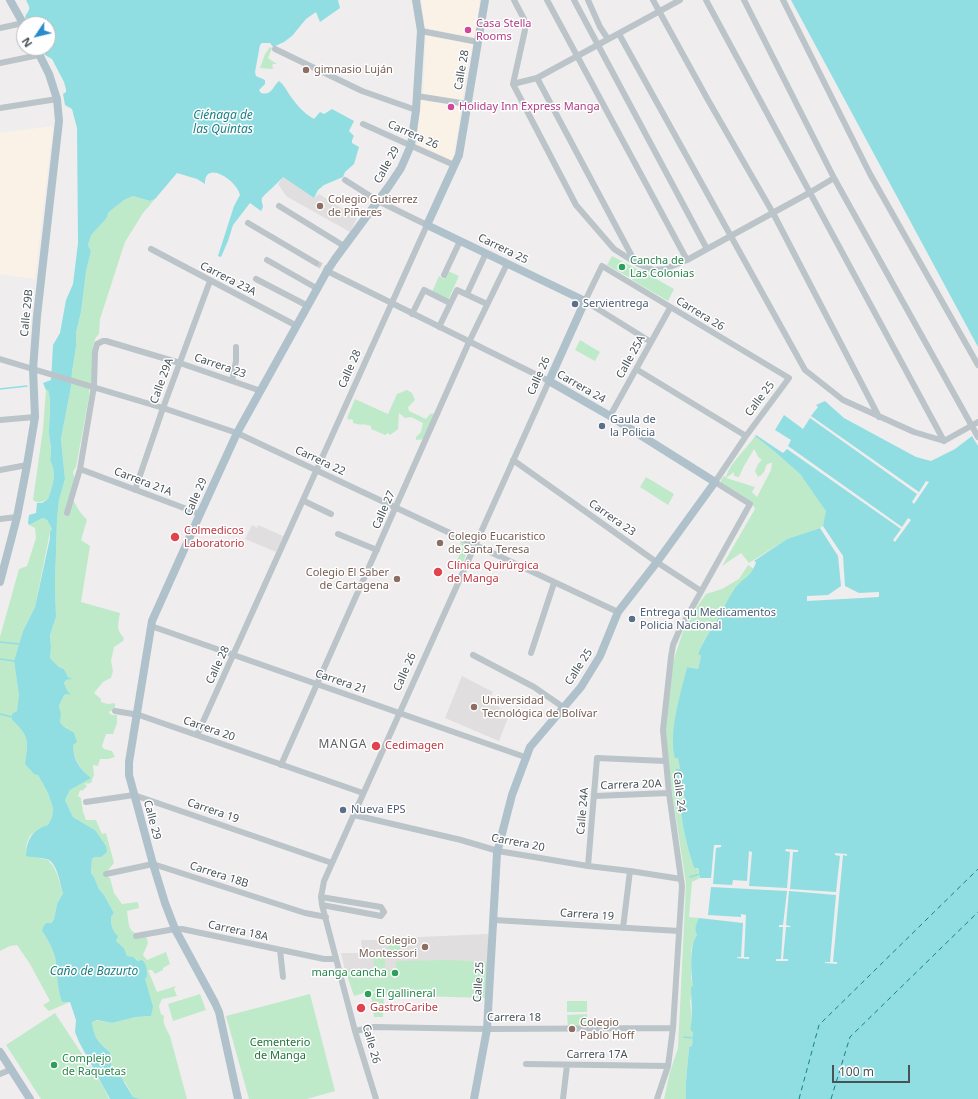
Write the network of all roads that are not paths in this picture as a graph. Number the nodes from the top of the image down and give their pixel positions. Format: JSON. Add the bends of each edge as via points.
{"nodes":[{"id":1,"x":10,"y":0,"type":"edge"},
{"id":2,"x":416,"y":0,"type":"edge"},
{"id":3,"x":485,"y":0,"type":"edge"},
{"id":4,"x":514,"y":0,"type":"edge"},
{"id":5,"x":548,"y":0,"type":"edge"},
{"id":6,"x":574,"y":0,"type":"edge"},
{"id":7,"x":588,"y":0,"type":"edge"},
{"id":8,"x":654,"y":0,"type":"edge"},
{"id":9,"x":680,"y":0,"type":"edge"},
{"id":10,"x":706,"y":0,"type":"edge"},
{"id":11,"x":744,"y":0,"type":"edge"},
{"id":12,"x":783,"y":0,"type":"edge"},
{"id":13,"x":660,"y":12,"type":"junction"},
{"id":14,"x":19,"y":16,"type":"edge"},
{"id":15,"x":16,"y":25,"type":"edge"},
{"id":16,"x":0,"y":28,"type":"edge"},
{"id":17,"x":421,"y":31,"type":"junction"},
{"id":18,"x":619,"y":34,"type":"junction"},
{"id":19,"x":608,"y":39,"type":"junction"},
{"id":20,"x":478,"y":42,"type":"junction"},
{"id":21,"x":598,"y":44,"type":"junction"},
{"id":22,"x":275,"y":49,"type":"dead end"},
{"id":23,"x":24,"y":56,"type":"edge"},
{"id":24,"x":40,"y":56,"type":"edge"},
{"id":25,"x":578,"y":56,"type":"junction"},
{"id":26,"x":0,"y":63,"type":"edge"},
{"id":27,"x":537,"y":78,"type":"junction"},
{"id":28,"x":513,"y":84,"type":"junction"},
{"id":29,"x":417,"y":96,"type":"junction"},
{"id":30,"x":56,"y":99,"type":"junction"},
{"id":31,"x":467,"y":104,"type":"junction"},
{"id":32,"x":0,"y":108,"type":"edge"},
{"id":33,"x":416,"y":110,"type":"junction"},
{"id":34,"x":363,"y":124,"type":"dead end"},
{"id":35,"x":411,"y":145,"type":"junction"},
{"id":36,"x":454,"y":165,"type":"junction"},
{"id":37,"x":834,"y":178,"type":"junction"},
{"id":38,"x":345,"y":180,"type":"dead end"},
{"id":39,"x":809,"y":193,"type":"junction"},
{"id":40,"x":378,"y":202,"type":"junction"},
{"id":41,"x":279,"y":206,"type":"dead end"},
{"id":42,"x":773,"y":213,"type":"junction"},
{"id":43,"x":248,"y":223,"type":"dead end"},
{"id":44,"x":427,"y":225,"type":"junction"},
{"id":45,"x":730,"y":236,"type":"junction"},
{"id":46,"x":460,"y":240,"type":"junction"},
{"id":47,"x":344,"y":246,"type":"junction"},
{"id":48,"x":151,"y":249,"type":"dead end"},
{"id":49,"x":707,"y":250,"type":"junction"},
{"id":50,"x":486,"y":253,"type":"junction"},
{"id":51,"x":266,"y":260,"type":"dead end"},
{"id":52,"x":687,"y":260,"type":"junction"},
{"id":53,"x":316,"y":263,"type":"tunnel mouth"},
{"id":54,"x":636,"y":263,"type":"junction"},
{"id":55,"x":507,"y":264,"type":"junction"},
{"id":56,"x":602,"y":266,"type":"joint"},
{"id":57,"x":327,"y":270,"type":"junction"},
{"id":58,"x":444,"y":275,"type":"dead end"},
{"id":59,"x":256,"y":279,"type":"dead end"},
{"id":60,"x":210,"y":280,"type":"junction"},
{"id":61,"x":318,"y":289,"type":"junction"},
{"id":62,"x":467,"y":294,"type":"junction"},
{"id":63,"x":585,"y":301,"type":"junction"},
{"id":64,"x":450,"y":303,"type":"junction"},
{"id":65,"x":392,"y":304,"type":"junction"},
{"id":66,"x":487,"y":304,"type":"junction"},
{"id":67,"x":308,"y":306,"type":"junction"},
{"id":68,"x":670,"y":308,"type":"junction"},
{"id":69,"x":412,"y":314,"type":"junction"},
{"id":70,"x":297,"y":326,"type":"junction"},
{"id":71,"x":439,"y":327,"type":"junction"},
{"id":72,"x":469,"y":342,"type":"junction"},
{"id":73,"x":651,"y":342,"type":"junction"},
{"id":74,"x":236,"y":347,"type":"dead end"},
{"id":75,"x":0,"y":359,"type":"edge"},
{"id":76,"x":180,"y":363,"type":"junction"},
{"id":77,"x":978,"y":365,"type":"edge"},
{"id":78,"x":33,"y":369,"type":"junction"},
{"id":79,"x":636,"y":370,"type":"junction"},
{"id":80,"x":789,"y":378,"type":"joint"},
{"id":81,"x":232,"y":381,"type":"junction"},
{"id":82,"x":549,"y":381,"type":"junction"},
{"id":83,"x":91,"y":386,"type":"junction"},
{"id":84,"x":261,"y":391,"type":"junction"},
{"id":85,"x":163,"y":408,"type":"junction"},
{"id":86,"x":610,"y":416,"type":"junction"},
{"id":87,"x":35,"y":417,"type":"junction"},
{"id":88,"x":879,"y":417,"type":"junction"},
{"id":89,"x":0,"y":420,"type":"edge"},
{"id":90,"x":978,"y":422,"type":"edge"},
{"id":91,"x":972,"y":426,"type":"junction"},
{"id":92,"x":237,"y":433,"type":"junction"},
{"id":93,"x":746,"y":436,"type":"junction"},
{"id":94,"x":978,"y":437,"type":"edge"},
{"id":95,"x":944,"y":441,"type":"junction"},
{"id":96,"x":513,"y":460,"type":"junction"},
{"id":97,"x":28,"y":465,"type":"junction"},
{"id":98,"x":80,"y":469,"type":"junction"},
{"id":99,"x":0,"y":470,"type":"edge"},
{"id":100,"x":317,"y":471,"type":"junction"},
{"id":101,"x":715,"y":482,"type":"junction"},
{"id":102,"x":135,"y":490,"type":"junction"},
{"id":103,"x":304,"y":501,"type":"junction"},
{"id":104,"x":750,"y":504,"type":"joint"},
{"id":105,"x":396,"y":507,"type":"junction"},
{"id":106,"x":67,"y":513,"type":"dead end"},
{"id":107,"x":200,"y":514,"type":"junction"},
{"id":108,"x":331,"y":514,"type":"dead end"},
{"id":109,"x":17,"y":517,"type":"junction"},
{"id":110,"x":0,"y":519,"type":"edge"},
{"id":111,"x":338,"y":534,"type":"dead end"},
{"id":112,"x":476,"y":546,"type":"junction"},
{"id":113,"x":376,"y":550,"type":"junction"},
{"id":114,"x":657,"y":562,"type":"junction"},
{"id":115,"x":0,"y":582,"type":"edge"},
{"id":116,"x":554,"y":583,"type":"junction"},
{"id":117,"x":701,"y":591,"type":"junction"},
{"id":118,"x":618,"y":612,"type":"junction"},
{"id":119,"x":151,"y":626,"type":"junction"},
{"id":120,"x":531,"y":653,"type":"dead end"},
{"id":121,"x":234,"y":655,"type":"junction"},
{"id":122,"x":473,"y":655,"type":"dead end"},
{"id":123,"x":317,"y":684,"type":"junction"},
{"id":124,"x":563,"y":707,"type":"junction"},
{"id":125,"x":115,"y":711,"type":"dead end"},
{"id":126,"x":399,"y":713,"type":"junction"},
{"id":127,"x":136,"y":714,"type":"junction"},
{"id":128,"x":197,"y":736,"type":"junction"},
{"id":129,"x":525,"y":757,"type":"junction"},
{"id":130,"x":665,"y":761,"type":"junction"},
{"id":131,"x":281,"y":765,"type":"junction"},
{"id":132,"x":364,"y":793,"type":"junction"},
{"id":133,"x":668,"y":793,"type":"junction"},
{"id":134,"x":134,"y":795,"type":"junction"},
{"id":135,"x":595,"y":796,"type":"junction"},
{"id":136,"x":86,"y":802,"type":"dead end"},
{"id":137,"x":354,"y":815,"type":"junction"},
{"id":138,"x":498,"y":851,"type":"junction"},
{"id":139,"x":332,"y":862,"type":"junction"},
{"id":140,"x":153,"y":864,"type":"junction"},
{"id":141,"x":588,"y":866,"type":"junction"},
{"id":142,"x":630,"y":871,"type":"junction"},
{"id":143,"x":106,"y":874,"type":"dead end"},
{"id":144,"x":681,"y":879,"type":"junction"},
{"id":145,"x":321,"y":896,"type":"junction"},
{"id":146,"x":322,"y":905,"type":"junction"},
{"id":147,"x":326,"y":917,"type":"junction"},
{"id":148,"x":494,"y":920,"type":"junction"},
{"id":149,"x":623,"y":928,"type":"junction"},
{"id":150,"x":175,"y":929,"type":"junction"},
{"id":151,"x":679,"y":931,"type":"junction"},
{"id":152,"x":136,"y":936,"type":"dead end"},
{"id":153,"x":280,"y":950,"type":"junction"},
{"id":154,"x":336,"y":959,"type":"junction"},
{"id":155,"x":283,"y":977,"type":"dead end"},
{"id":156,"x":673,"y":1028,"type":"junction"},
{"id":157,"x":487,"y":1029,"type":"junction"},
{"id":158,"x":355,"y":1031,"type":"junction"},
{"id":159,"x":0,"y":1052,"type":"edge"},
{"id":160,"x":526,"y":1064,"type":"dead end"},
{"id":161,"x":567,"y":1065,"type":"junction"},
{"id":162,"x":668,"y":1066,"type":"junction"},
{"id":163,"x":12,"y":1069,"type":"junction"},
{"id":164,"x":0,"y":1074,"type":"edge"},
{"id":165,"x":30,"y":1099,"type":"edge"},
{"id":166,"x":238,"y":1099,"type":"edge"},
{"id":167,"x":376,"y":1099,"type":"edge"},
{"id":168,"x":474,"y":1099,"type":"edge"},
{"id":169,"x":563,"y":1099,"type":"edge"},
{"id":170,"x":657,"y":1099,"type":"edge"}],
"edges":[{"from":1,"to":14,"type":"main road"},
{"from":2,"to":17,"type":"main road","name":"Calle 29"},
{"from":3,"to":20,"type":"main road","name":"Calle 28"},
{"from":4,"to":28,"type":"street","via":[[524,19],[525,30]]},
{"from":5,"to":25,"type":"street"},
{"from":6,"to":21,"type":"street"},
{"from":7,"to":19,"type":"street"},
{"from":8,"to":13,"type":"street"},
{"from":9,"to":13,"type":"street"},
{"from":10,"to":39,"type":"street"},
{"from":11,"to":37,"type":"street"},
{"from":12,"to":77,"type":"street","via":[[870,174]]},
{"from":13,"to":18,"type":"street"},
{"from":13,"to":42,"type":"street"},
{"from":15,"to":16,"type":"street"},
{"from":17,"to":20,"type":"street"},
{"from":17,"to":29,"type":"main road","name":"Calle 29"},
{"from":18,"to":19,"type":"street"},
{"from":18,"to":45,"type":"street"},
{"from":19,"to":21,"type":"street"},
{"from":20,"to":31,"type":"main road","name":"Calle 28"},
{"from":21,"to":25,"type":"street"},
{"from":21,"to":49,"type":"street"},
{"from":22,"to":33,"type":"street","via":[[362,91]]},
{"from":23,"to":26,"type":"street"},
{"from":24,"to":30,"type":"main road","name":"Calle 29B","via":[[49,74]]},
{"from":25,"to":27,"type":"street"},
{"from":25,"to":52,"type":"street"},
{"from":27,"to":28,"type":"street"},
{"from":27,"to":54,"type":"street"},
{"from":28,"to":54,"type":"street","via":[[576,205],[614,250]]},
{"from":29,"to":31,"type":"street"},
{"from":29,"to":33,"type":"main road","name":"Calle 29"},
{"from":30,"to":32,"type":"street"},
{"from":30,"to":78,"type":"main road","name":"Calle 29B","via":[[59,121]]},
{"from":31,"to":36,"type":"main road","name":"Calle 28","via":[[459,155]]},
{"from":33,"to":35,"type":"main road","name":"Calle 29"},
{"from":34,"to":35,"type":"street","name":"Carrera 26"},
{"from":35,"to":36,"type":"street","name":"Carrera 26"},
{"from":35,"to":40,"type":"main road","name":"Calle 29","via":[[401,168]]},
{"from":36,"to":44,"type":"main road","name":"Calle 28"},
{"from":37,"to":39,"type":"street"},
{"from":37,"to":91,"type":"street"},
{"from":38,"to":40,"type":"street","name":"Carrera 25"},
{"from":39,"to":42,"type":"street"},
{"from":39,"to":95,"type":"street"},
{"from":40,"to":44,"type":"street","name":"Carrera 25"},
{"from":40,"to":47,"type":"main road","name":"Calle 29"},
{"from":41,"to":47,"type":"street"},
{"from":42,"to":45,"type":"street"},
{"from":42,"to":88,"type":"street"},
{"from":43,"to":53,"type":"street"},
{"from":44,"to":46,"type":"main road","name":"Carrera 25"},
{"from":44,"to":65,"type":"street","name":"Calle 28"},
{"from":45,"to":49,"type":"street"},
{"from":45,"to":88,"type":"street","via":[[805,370],[843,400]]},
{"from":46,"to":50,"type":"main road","name":"Carrera 25"},
{"from":46,"to":58,"type":"street"},
{"from":47,"to":57,"type":"main road","name":"Calle 29"},
{"from":48,"to":60,"type":"street","name":"Carrera 23A"},
{"from":49,"to":52,"type":"street"},
{"from":50,"to":55,"type":"main road","name":"Carrera 25"},
{"from":50,"to":62,"type":"street"},
{"from":51,"to":61,"type":"street"},
{"from":52,"to":54,"type":"street","via":[[665,269],[652,270]]},
{"from":55,"to":63,"type":"main road","name":"Carrera 25"},
{"from":55,"to":66,"type":"street","name":"Calle 27"},
{"from":56,"to":63,"type":"street","name":"Calle 26"},
{"from":56,"to":68,"type":"street","name":"Carrera 26"},
{"from":57,"to":61,"type":"main road","name":"Calle 29"},
{"from":57,"to":65,"type":"street","name":"Carrera 24"},
{"from":59,"to":67,"type":"street"},
{"from":60,"to":70,"type":"street","name":"Carrera 23A"},
{"from":60,"to":76,"type":"street","name":"Calle 29A"},
{"from":61,"to":67,"type":"main road","name":"Calle 29"},
{"from":62,"to":64,"type":"street","via":[[457,290]]},
{"from":62,"to":66,"type":"street"},
{"from":63,"to":73,"type":"street","name":"Carrera 25"},
{"from":63,"to":82,"type":"main road","name":"Calle 26"},
{"from":64,"to":69,"type":"street","via":[[424,290]]},
{"from":64,"to":71,"type":"street"},
{"from":65,"to":69,"type":"street","name":"Carrera 24"},
{"from":65,"to":100,"type":"street","name":"Calle 28"},
{"from":66,"to":72,"type":"street","name":"Calle 27"},
{"from":67,"to":70,"type":"main road","name":"Calle 29"},
{"from":68,"to":73,"type":"street","name":"Calle 25A"},
{"from":68,"to":80,"type":"street","name":"Carrera 26"},
{"from":69,"to":71,"type":"street","name":"Carrera 24"},
{"from":70,"to":84,"type":"main road","name":"Calle 29"},
{"from":71,"to":72,"type":"street","name":"Carrera 24"},
{"from":72,"to":82,"type":"street","name":"Carrera 24"},
{"from":72,"to":105,"type":"street","name":"Calle 27"},
{"from":73,"to":79,"type":"street","name":"Calle 25A"},
{"from":74,"to":81,"type":"street"},
{"from":75,"to":78,"type":"street","name":"Carrera 22"},
{"from":76,"to":81,"type":"street","name":"Carrera 23"},
{"from":76,"to":83,"type":"street","name":"Carrera 23","via":[[103,341],[97,344]]},
{"from":76,"to":85,"type":"street","name":"Calle 29A"},
{"from":78,"to":83,"type":"street","name":"Carrera 22"},
{"from":78,"to":87,"type":"main road","name":"Calle 29B"},
{"from":79,"to":86,"type":"street","name":"Calle 25A"},
{"from":79,"to":93,"type":"street"},
{"from":80,"to":93,"type":"street","name":"Calle 25"},
{"from":81,"to":84,"type":"street","name":"Carrera 23"},
{"from":82,"to":86,"type":"main road","name":"Carrera 24"},
{"from":82,"to":96,"type":"street","name":"Calle 26"},
{"from":83,"to":85,"type":"street","name":"Carrera 22"},
{"from":83,"to":98,"type":"street"},
{"from":84,"to":92,"type":"main road","name":"Calle 29"},
{"from":85,"to":92,"type":"street","name":"Carrera 22"},
{"from":85,"to":102,"type":"street","name":"Calle 29A"},
{"from":86,"to":101,"type":"main road","name":"Carrera 24"},
{"from":87,"to":89,"type":"street"},
{"from":87,"to":97,"type":"main road","name":"Calle 29B"},
{"from":88,"to":95,"type":"street"},
{"from":90,"to":91,"type":"street"},
{"from":91,"to":94,"type":"street"},
{"from":91,"to":95,"type":"street"},
{"from":92,"to":100,"type":"street","name":"Carrera 22"},
{"from":92,"to":107,"type":"main road","name":"Calle 29"},
{"from":93,"to":101,"type":"street","name":"Calle 25"},
{"from":96,"to":112,"type":"street","name":"Calle 26"},
{"from":96,"to":114,"type":"street","name":"Carrera 23"},
{"from":97,"to":99,"type":"street"},
{"from":97,"to":109,"type":"main road","name":"Calle 29B"},
{"from":98,"to":102,"type":"street","name":"Carrera 21A"},
{"from":98,"to":106,"type":"street"},
{"from":100,"to":103,"type":"street","name":"Calle 28"},
{"from":100,"to":105,"type":"street","name":"Carrera 22"},
{"from":101,"to":104,"type":"street","name":"Carrera 24"},
{"from":101,"to":114,"type":"main road","name":"Calle 25"},
{"from":102,"to":107,"type":"street","name":"Carrera 21A"},
{"from":103,"to":108,"type":"street"},
{"from":103,"to":121,"type":"street","name":"Calle 28"},
{"from":104,"to":117,"type":"street","name":"Calle 24"},
{"from":105,"to":112,"type":"street","name":"Carrera 22"},
{"from":105,"to":113,"type":"street","name":"Calle 27"},
{"from":107,"to":119,"type":"main road","name":"Calle 29"},
{"from":109,"to":110,"type":"street"},
{"from":109,"to":115,"type":"main road","name":"Calle 29B"},
{"from":111,"to":113,"type":"street"},
{"from":112,"to":116,"type":"street","name":"Carrera 22"},
{"from":112,"to":126,"type":"street","name":"Calle 26"},
{"from":113,"to":123,"type":"street","name":"Calle 27"},
{"from":114,"to":117,"type":"street","name":"Carrera 23"},
{"from":114,"to":118,"type":"main road","name":"Calle 25"},
{"from":116,"to":118,"type":"street","name":"Carrera 22"},
{"from":116,"to":120,"type":"street"},
{"from":117,"to":130,"type":"street","name":"Calle 24","via":[[673,645],[663,730]]},
{"from":118,"to":124,"type":"main road","name":"Calle 25","via":[[600,656],[581,687]]},
{"from":119,"to":121,"type":"street","name":"Carrera 21"},
{"from":119,"to":127,"type":"main road","name":"Calle 29"},
{"from":121,"to":123,"type":"street","name":"Carrera 21"},
{"from":121,"to":128,"type":"street","name":"Calle 28"},
{"from":122,"to":124,"type":"street","via":[[534,687]]},
{"from":123,"to":126,"type":"street","name":"Carrera 21"},
{"from":123,"to":131,"type":"street","name":"Calle 27"},
{"from":124,"to":129,"type":"main road","name":"Calle 25","via":[[530,747]]},
{"from":125,"to":127,"type":"street","name":"Carrera 20"},
{"from":126,"to":129,"type":"street","name":"Carrera 21"},
{"from":126,"to":132,"type":"street","name":"Calle 26"},
{"from":127,"to":128,"type":"street","name":"Carrera 20"},
{"from":127,"to":134,"type":"main road","name":"Calle 29","via":[[129,762]]},
{"from":128,"to":131,"type":"street","name":"Carrera 20"},
{"from":129,"to":138,"type":"main road","name":"Calle 25"},
{"from":130,"to":133,"type":"street","name":"Calle 24"},
{"from":130,"to":135,"type":"street","name":"Calle 24A","via":[[597,758]]},
{"from":131,"to":132,"type":"street","name":"Carrera 20"},
{"from":132,"to":137,"type":"street","name":"Calle 26"},
{"from":133,"to":135,"type":"street","name":"Carrera 20A"},
{"from":133,"to":144,"type":"street","name":"Calle 24"},
{"from":134,"to":136,"type":"street","name":"Carrera 19"},
{"from":134,"to":139,"type":"street","name":"Carrera 19"},
{"from":134,"to":140,"type":"main road","name":"Calle 29"},
{"from":135,"to":141,"type":"street","name":"Calle 24A"},
{"from":137,"to":138,"type":"street","name":"Carrera 20"},
{"from":137,"to":139,"type":"street","name":"Calle 26"},
{"from":138,"to":141,"type":"street","name":"Carrera 20"},
{"from":138,"to":148,"type":"main road","name":"Calle 25"},
{"from":139,"to":145,"type":"street","name":"Calle 26"},
{"from":140,"to":143,"type":"street","name":"Carrera 18B"},
{"from":140,"to":147,"type":"street","name":"Carrera 18B","via":[[305,913]]},
{"from":140,"to":150,"type":"main road","name":"Calle 29"},
{"from":141,"to":142,"type":"street","name":"Carrera 20"},
{"from":142,"to":144,"type":"street","name":"Carrera 20"},
{"from":142,"to":149,"type":"street"},
{"from":144,"to":151,"type":"street","name":"Calle 24"},
{"from":145,"to":146,"type":"street","name":"Calle 26"},
{"from":145,"to":146,"type":"street","via":[[382,906],[384,912],[381,916]]},
{"from":146,"to":147,"type":"street","name":"Calle 26"},
{"from":147,"to":154,"type":"street","name":"Calle 26"},
{"from":148,"to":149,"type":"street","name":"Carrera 19"},
{"from":148,"to":157,"type":"main road","name":"Calle 25"},
{"from":149,"to":151,"type":"street","name":"Carrera 19"},
{"from":150,"to":152,"type":"street","name":"Carrera 18A"},
{"from":150,"to":153,"type":"street","name":"Carrera 18A"},
{"from":150,"to":166,"type":"main road","name":"Calle 29","via":[[219,1012]]},
{"from":151,"to":156,"type":"street","name":"Calle 24"},
{"from":153,"to":154,"type":"street","name":"Carrera 18A"},
{"from":153,"to":155,"type":"street"},
{"from":154,"to":158,"type":"street","name":"Calle 26"},
{"from":156,"to":157,"type":"street","name":"Carrera 18"},
{"from":156,"to":162,"type":"street","name":"Calle 24"},
{"from":157,"to":158,"type":"street","name":"Carrera 18","via":[[374,1027]]},
{"from":157,"to":168,"type":"main road","name":"Calle 25"},
{"from":158,"to":167,"type":"street","name":"Calle 26"},
{"from":159,"to":163,"type":"main road"},
{"from":160,"to":161,"type":"street","name":"Carrera 17A"},
{"from":161,"to":162,"type":"street","name":"Carrera 17A"},
{"from":161,"to":169,"type":"street"},
{"from":162,"to":170,"type":"street","name":"Calle 24"},
{"from":163,"to":164,"type":"street"},
{"from":163,"to":165,"type":"main road"}]}
